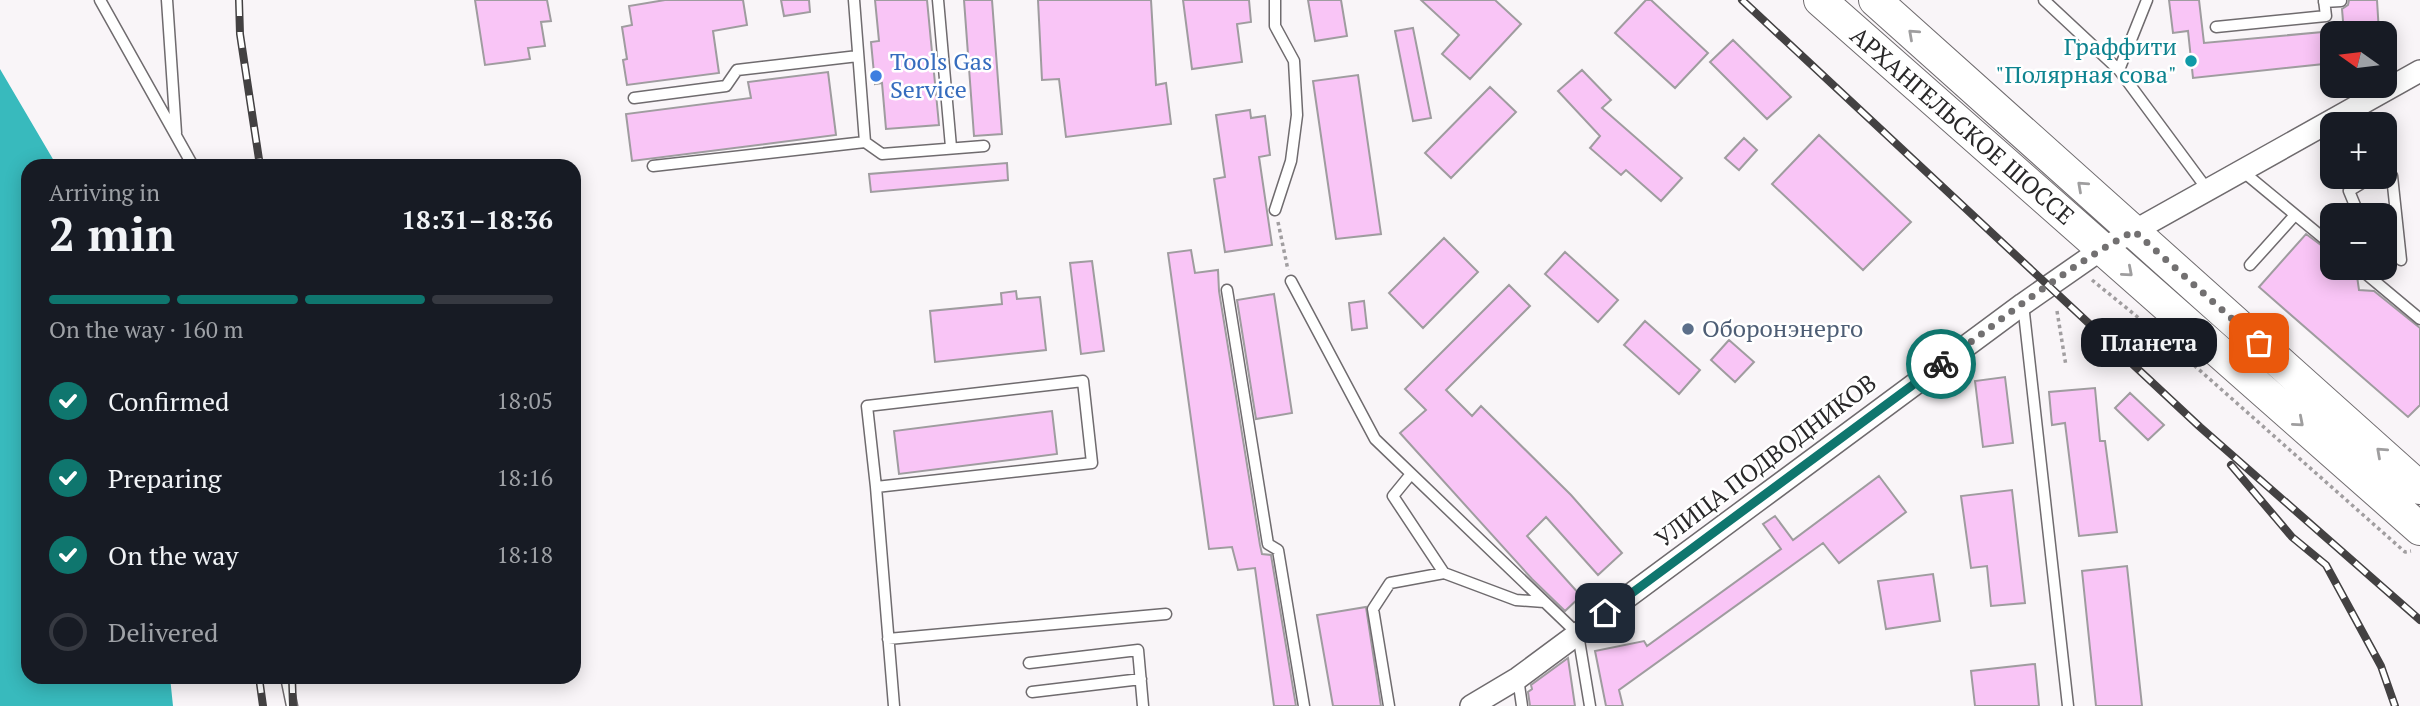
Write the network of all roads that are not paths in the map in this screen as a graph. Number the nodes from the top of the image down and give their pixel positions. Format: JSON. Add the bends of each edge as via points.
{"nodes":[{"id":1,"x":100,"y":0,"type":"edge"},
{"id":2,"x":167,"y":0,"type":"edge"},
{"id":3,"x":854,"y":0,"type":"edge"},
{"id":4,"x":938,"y":0,"type":"edge"},
{"id":5,"x":1275,"y":0,"type":"edge"},
{"id":6,"x":1820,"y":0,"type":"edge"},
{"id":7,"x":1875,"y":0,"type":"edge"},
{"id":8,"x":2044,"y":0,"type":"edge"},
{"id":9,"x":2147,"y":0,"type":"edge"},
{"id":10,"x":2324,"y":1,"type":"edge"},
{"id":11,"x":2341,"y":1,"type":"edge"},
{"id":12,"x":2216,"y":27,"type":"dead end"},
{"id":13,"x":858,"y":56,"type":"junction"},
{"id":14,"x":2119,"y":70,"type":"junction"},
{"id":15,"x":2420,"y":71,"type":"edge"},
{"id":16,"x":634,"y":98,"type":"dead end"},
{"id":17,"x":2363,"y":112,"type":"edge"},
{"id":18,"x":2320,"y":133,"type":"edge"},
{"id":19,"x":177,"y":138,"type":"junction"},
{"id":20,"x":865,"y":142,"type":"junction"},
{"id":21,"x":984,"y":146,"type":"dead end"},
{"id":22,"x":951,"y":147,"type":"junction"},
{"id":23,"x":189,"y":159,"type":"edge"},
{"id":24,"x":653,"y":166,"type":"dead end"},
{"id":25,"x":2241,"y":170,"type":"junction"},
{"id":26,"x":2207,"y":189,"type":"junction"},
{"id":27,"x":1275,"y":210,"type":"road end"},
{"id":28,"x":2295,"y":215,"type":"junction"},
{"id":29,"x":2397,"y":228,"type":"edge"},
{"id":30,"x":2134,"y":231,"type":"junction"},
{"id":31,"x":2320,"y":235,"type":"edge"},
{"id":32,"x":2102,"y":248,"type":"junction"},
{"id":33,"x":2397,"y":257,"type":"edge"},
{"id":34,"x":2250,"y":265,"type":"dead end"},
{"id":35,"x":2373,"y":280,"type":"edge"},
{"id":36,"x":1291,"y":281,"type":"road end"},
{"id":37,"x":1227,"y":290,"type":"dead end"},
{"id":38,"x":2023,"y":304,"type":"junction"},
{"id":39,"x":2420,"y":319,"type":"edge"},
{"id":40,"x":1411,"y":474,"type":"junction"},
{"id":41,"x":876,"y":487,"type":"junction"},
{"id":42,"x":2420,"y":488,"type":"edge"},
{"id":43,"x":2420,"y":529,"type":"edge"},
{"id":44,"x":1444,"y":573,"type":"junction"},
{"id":45,"x":1544,"y":602,"type":"junction"},
{"id":46,"x":1166,"y":614,"type":"dead end"},
{"id":47,"x":1578,"y":634,"type":"junction"},
{"id":48,"x":888,"y":639,"type":"junction"},
{"id":49,"x":1029,"y":663,"type":"dead end"},
{"id":50,"x":1518,"y":678,"type":"junction"},
{"id":51,"x":1141,"y":679,"type":"junction"},
{"id":52,"x":287,"y":684,"type":"edge"},
{"id":53,"x":1032,"y":692,"type":"dead end"},
{"id":54,"x":292,"y":706,"type":"edge"},
{"id":55,"x":894,"y":706,"type":"edge"},
{"id":56,"x":1143,"y":706,"type":"edge"},
{"id":57,"x":1304,"y":706,"type":"edge"},
{"id":58,"x":1389,"y":706,"type":"edge"},
{"id":59,"x":1471,"y":706,"type":"edge"},
{"id":60,"x":1522,"y":706,"type":"edge"},
{"id":61,"x":1590,"y":706,"type":"edge"},
{"id":62,"x":2068,"y":706,"type":"edge"}],
"edges":[{"from":1,"to":19,"type":"lane"},
{"from":2,"to":19,"type":"lane"},
{"from":3,"to":13,"type":"lane"},
{"from":4,"to":22,"type":"lane"},
{"from":5,"to":27,"type":"lane","via":[[1275,26],[1294,61],[1297,116],[1291,162]]},
{"from":6,"to":32,"type":"main road","name":"АРХАНГЕЛЬСКОЕ ШОССЕ"},
{"from":30,"to":7,"type":"main road","name":"АРХАНГЕЛЬСКОЕ ШОССЕ","one_way":true},
{"from":8,"to":14,"type":"lane"},
{"from":9,"to":14,"type":"lane"},
{"from":10,"to":11,"type":"lane"},
{"from":10,"to":12,"type":"lane","via":[[2326,16]]},
{"from":13,"to":16,"type":"lane","via":[[737,70],[726,86]]},
{"from":13,"to":20,"type":"lane"},
{"from":14,"to":26,"type":"lane"},
{"from":15,"to":17,"type":"street","name":"УЛИЦА ПОДВОДНИКОВ"},
{"from":18,"to":25,"type":"street","name":"УЛИЦА ПОДВОДНИКОВ"},
{"from":19,"to":23,"type":"lane"},
{"from":20,"to":22,"type":"lane","via":[[881,154]]},
{"from":20,"to":24,"type":"lane"},
{"from":21,"to":22,"type":"lane"},
{"from":25,"to":26,"type":"street","name":"УЛИЦА ПОДВОДНИКОВ"},
{"from":25,"to":28,"type":"lane"},
{"from":26,"to":30,"type":"street","name":"УЛИЦА ПОДВОДНИКОВ"},
{"from":28,"to":31,"type":"lane"},
{"from":28,"to":34,"type":"lane"},
{"from":29,"to":33,"type":"lane","via":[[2400,260]]},
{"from":30,"to":32,"type":"street","name":"УЛИЦА ПОДВОДНИКОВ"},
{"from":42,"to":30,"type":"main road","name":"АРХАНГЕЛЬСКОЕ ШОССЕ","one_way":true},
{"from":32,"to":38,"type":"street","name":"УЛИЦА ПОДВОДНИКОВ"},
{"from":32,"to":43,"type":"main road","name":"АРХАНГЕЛЬСКОЕ ШОССЕ","one_way":true},
{"from":35,"to":39,"type":"lane"},
{"from":36,"to":40,"type":"lane","via":[[1375,439]]},
{"from":37,"to":57,"type":"lane","via":[[1268,544],[1278,550]]},
{"from":38,"to":47,"type":"street","name":"УЛИЦА ПОДВОДНИКОВ"},
{"from":38,"to":62,"type":"lane"},
{"from":40,"to":44,"type":"lane","via":[[1393,496]]},
{"from":40,"to":45,"type":"lane"},
{"from":41,"to":41,"type":"lane","via":[[1092,463],[1083,381],[867,406]]},
{"from":41,"to":48,"type":"lane"},
{"from":44,"to":45,"type":"lane","via":[[1516,600]]},
{"from":44,"to":58,"type":"lane","via":[[1390,583],[1373,609]]},
{"from":45,"to":47,"type":"lane"},
{"from":46,"to":48,"type":"lane"},
{"from":47,"to":50,"type":"street","name":"УЛИЦА ПОДВОДНИКОВ"},
{"from":47,"to":61,"type":"lane"},
{"from":48,"to":55,"type":"lane"},
{"from":49,"to":51,"type":"lane","via":[[1139,650]]},
{"from":50,"to":59,"type":"street","name":"УЛИЦА ПОДВОДНИКОВ"},
{"from":50,"to":60,"type":"lane"},
{"from":51,"to":53,"type":"lane"},
{"from":51,"to":56,"type":"lane"},
{"from":52,"to":54,"type":"lane"}]}
